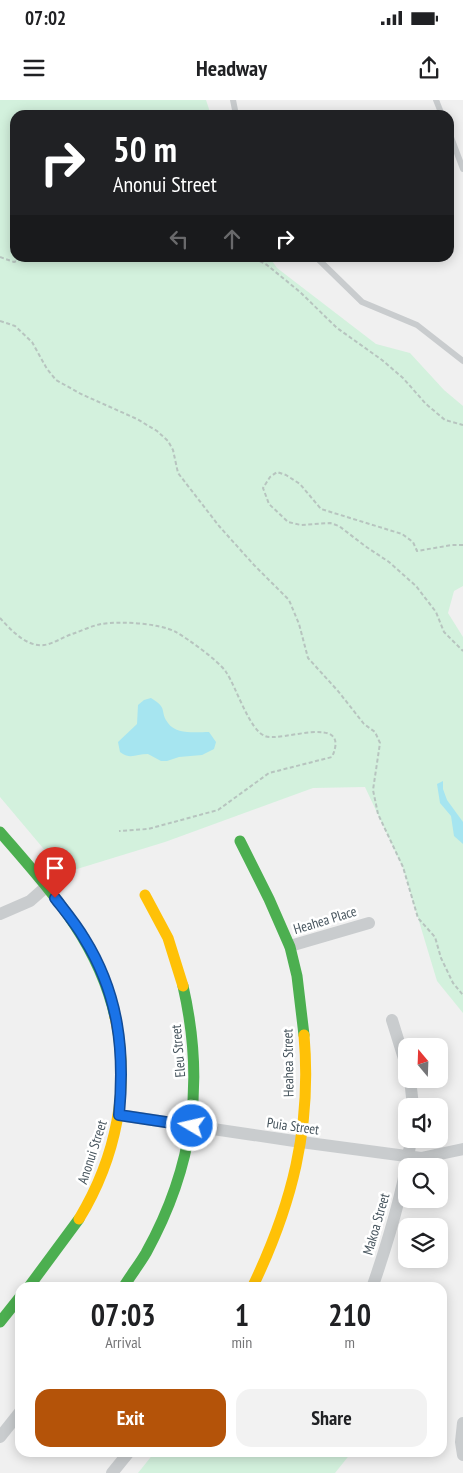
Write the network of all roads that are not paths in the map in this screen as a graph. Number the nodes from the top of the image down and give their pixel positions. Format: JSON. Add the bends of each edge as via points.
{"nodes":[{"id":1,"x":454,"y":145,"type":"edge"},
{"id":2,"x":463,"y":169,"type":"edge"},
{"id":3,"x":321,"y":262,"type":"edge"},
{"id":4,"x":463,"y":360,"type":"edge"},
{"id":5,"x":0,"y":832,"type":"edge"},
{"id":6,"x":240,"y":841,"type":"dead end"},
{"id":7,"x":47,"y":886,"type":"junction"},
{"id":8,"x":145,"y":895,"type":"dead end"},
{"id":9,"x":0,"y":914,"type":"edge"},
{"id":10,"x":369,"y":923,"type":"dead end"},
{"id":11,"x":290,"y":946,"type":"junction"},
{"id":12,"x":392,"y":1020,"type":"dead end"},
{"id":13,"x":398,"y":1039,"type":"edge"},
{"id":14,"x":119,"y":1115,"type":"junction"},
{"id":15,"x":192,"y":1126,"type":"junction"},
{"id":16,"x":301,"y":1142,"type":"junction"},
{"id":17,"x":409,"y":1148,"type":"edge"},
{"id":18,"x":463,"y":1149,"type":"edge"},
{"id":19,"x":408,"y":1156,"type":"junction"},
{"id":20,"x":33,"y":1282,"type":"edge"},
{"id":21,"x":127,"y":1282,"type":"edge"},
{"id":22,"x":255,"y":1282,"type":"edge"},
{"id":23,"x":374,"y":1282,"type":"edge"},
{"id":24,"x":15,"y":1303,"type":"edge"},
{"id":25,"x":0,"y":1322,"type":"edge"},
{"id":26,"x":15,"y":1418,"type":"edge"},
{"id":27,"x":463,"y":1423,"type":"edge"},
{"id":28,"x":0,"y":1437,"type":"edge"},
{"id":29,"x":463,"y":1455,"type":"edge"},
{"id":30,"x":124,"y":1457,"type":"edge"},
{"id":31,"x":112,"y":1473,"type":"edge"}],
"edges":[{"from":1,"to":2,"type":"lane"},
{"from":3,"to":4,"type":"lane","via":[[362,302],[418,325]]},
{"from":5,"to":7,"type":"street","name":"Anonui Street"},
{"from":6,"to":11,"type":"street","name":"Heahea Street"},
{"from":7,"to":9,"type":"street","via":[[30,901]]},
{"from":7,"to":14,"type":"street","name":"Anonui Street","via":[[85,939],[102,971],[114,1006],[122,1060]]},
{"from":8,"to":15,"type":"street","name":"Eleu Street","via":[[168,937],[184,983],[196,1078]]},
{"from":10,"to":11,"type":"street","name":"Heahea Place"},
{"from":11,"to":16,"type":"street","name":"Heahea Street","via":[[302,1011],[305,1067]]},
{"from":12,"to":13,"type":"street"},
{"from":14,"to":15,"type":"street","name":"Puia Street"},
{"from":14,"to":20,"type":"street","name":"Anonui Street","via":[[110,1155],[94,1194],[74,1229]]},
{"from":15,"to":16,"type":"street","name":"Puia Street"},
{"from":15,"to":21,"type":"street","name":"Eleu Street","via":[[168,1211]]},
{"from":16,"to":19,"type":"street","name":"Puia Street"},
{"from":16,"to":22,"type":"street","name":"Heahea Street","via":[[289,1198],[270,1252]]},
{"from":17,"to":19,"type":"street","name":"Makoa Street"},
{"from":18,"to":19,"type":"street","name":"Puia Street","via":[[421,1158]]},
{"from":19,"to":23,"type":"street","name":"Makoa Street","via":[[392,1229]]},
{"from":24,"to":25,"type":"street"},
{"from":26,"to":28,"type":"street"},
{"from":27,"to":29,"type":"street"},
{"from":30,"to":31,"type":"street"}]}
